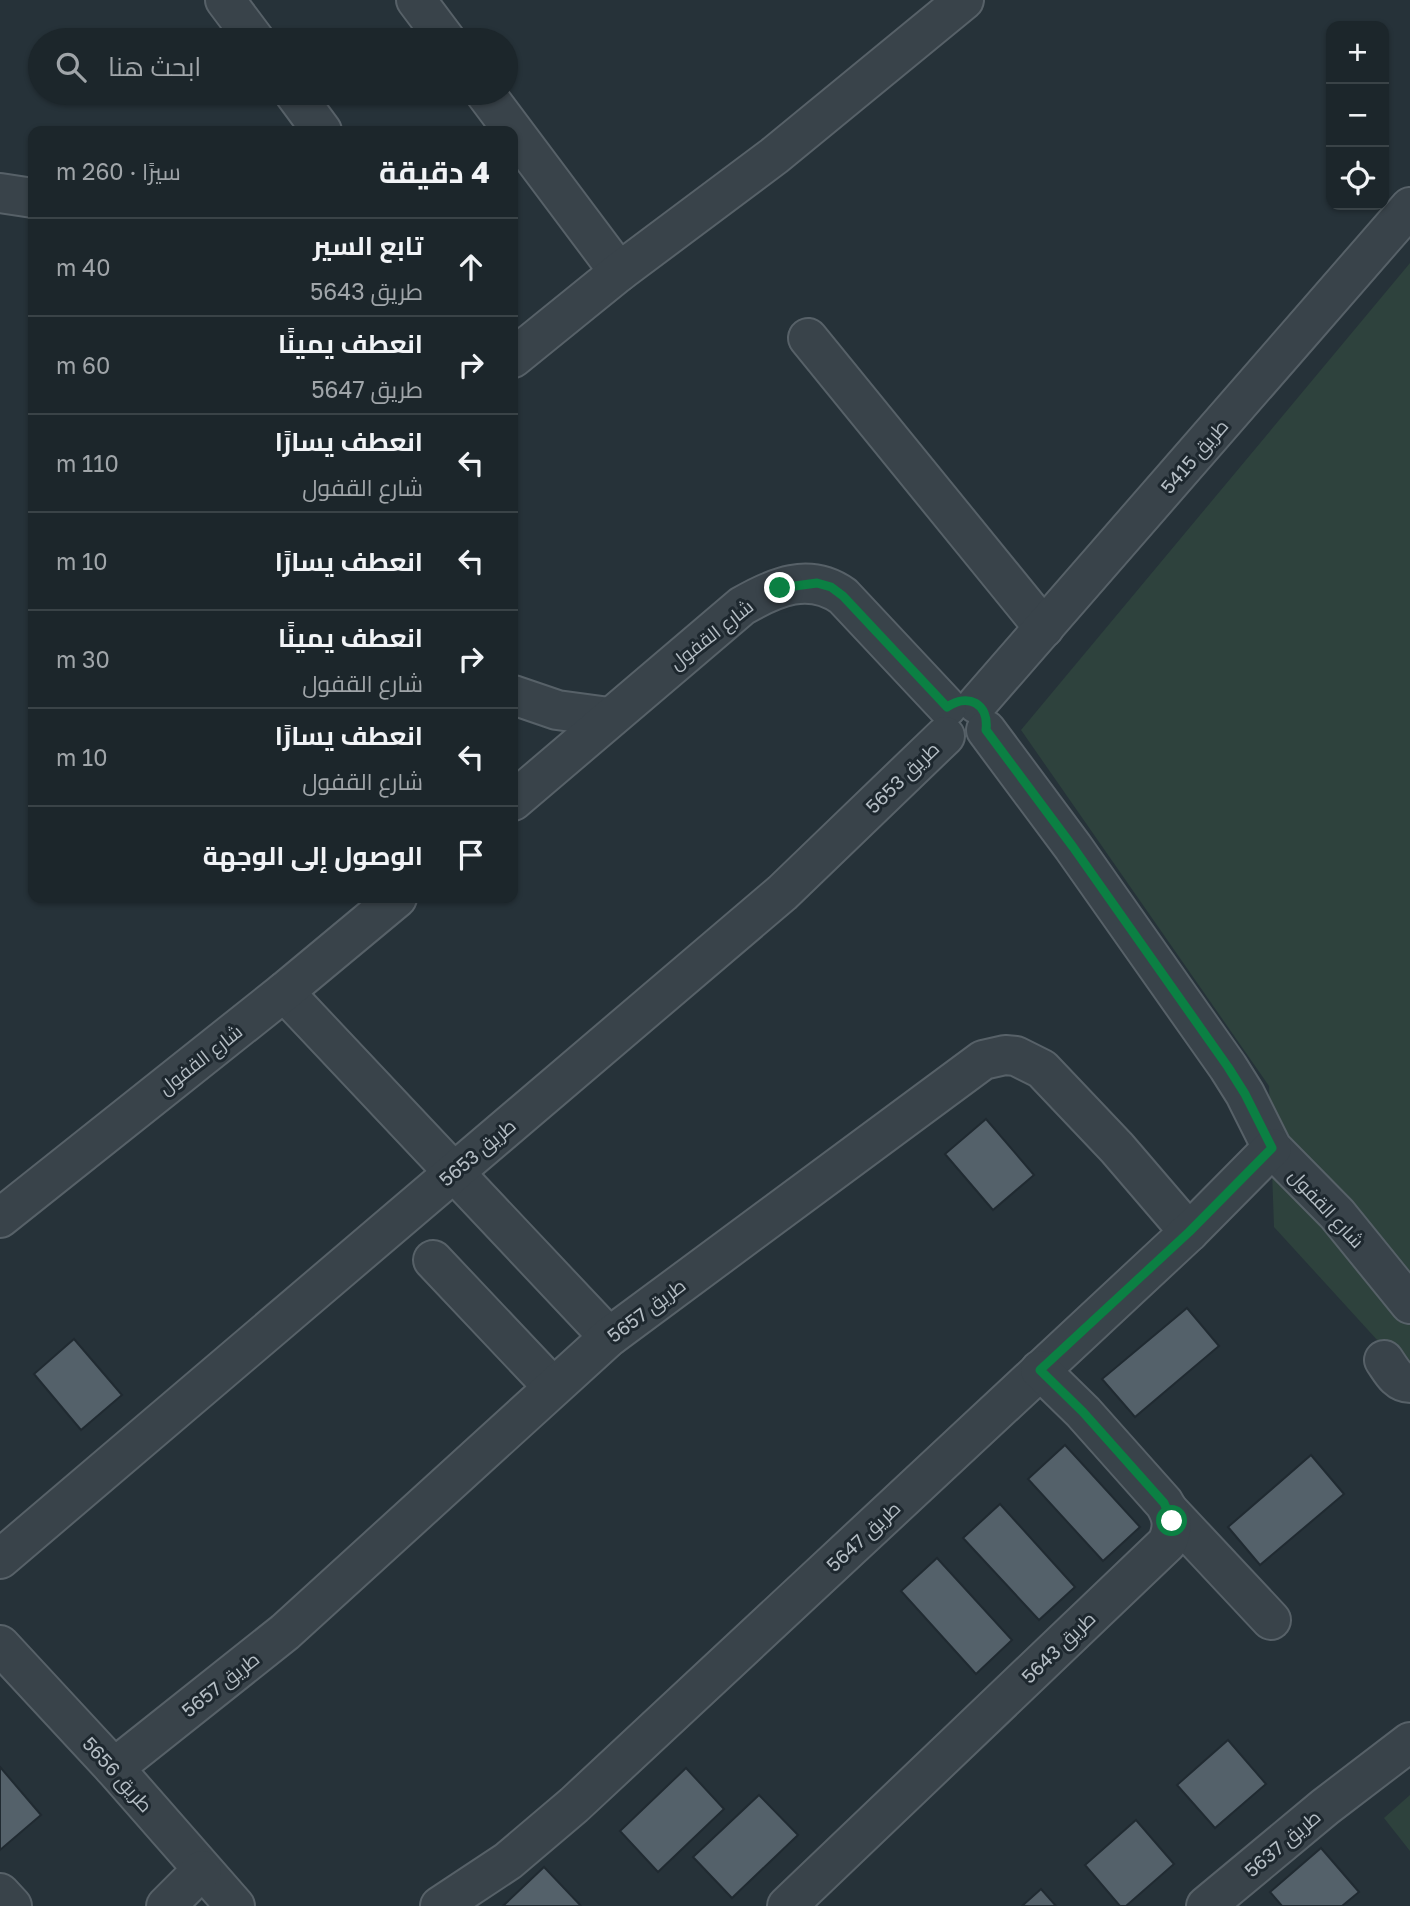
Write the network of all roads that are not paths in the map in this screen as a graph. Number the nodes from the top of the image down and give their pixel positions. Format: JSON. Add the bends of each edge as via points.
{"nodes":[{"id":1,"x":225,"y":0,"type":"edge"},
{"id":2,"x":416,"y":0,"type":"edge"},
{"id":3,"x":964,"y":0,"type":"edge"},
{"id":4,"x":246,"y":28,"type":"edge"},
{"id":5,"x":437,"y":28,"type":"edge"},
{"id":6,"x":303,"y":105,"type":"edge"},
{"id":7,"x":494,"y":105,"type":"edge"},
{"id":8,"x":318,"y":126,"type":"edge"},
{"id":9,"x":510,"y":126,"type":"edge"},
{"id":10,"x":518,"y":137,"type":"edge"},
{"id":11,"x":0,"y":193,"type":"edge"},
{"id":12,"x":28,"y":197,"type":"edge"},
{"id":13,"x":1410,"y":207,"type":"edge"},
{"id":14,"x":619,"y":272,"type":"junction"},
{"id":15,"x":808,"y":338,"type":"dead end"},
{"id":16,"x":518,"y":354,"type":"edge"},
{"id":17,"x":1044,"y":628,"type":"junction"},
{"id":18,"x":518,"y":697,"type":"edge"},
{"id":19,"x":609,"y":717,"type":"junction"},
{"id":20,"x":964,"y":719,"type":"junction"},
{"id":21,"x":518,"y":797,"type":"edge"},
{"id":22,"x":391,"y":903,"type":"edge"},
{"id":23,"x":284,"y":992,"type":"junction"},
{"id":24,"x":1272,"y":1148,"type":"junction"},
{"id":25,"x":453,"y":1172,"type":"junction"},
{"id":26,"x":0,"y":1218,"type":"edge"},
{"id":27,"x":1189,"y":1232,"type":"junction"},
{"id":28,"x":433,"y":1260,"type":"dead end"},
{"id":29,"x":1410,"y":1304,"type":"edge"},
{"id":30,"x":609,"y":1337,"type":"junction"},
{"id":31,"x":1040,"y":1370,"type":"junction"},
{"id":32,"x":553,"y":1387,"type":"junction"},
{"id":33,"x":1170,"y":1511,"type":"junction"},
{"id":34,"x":0,"y":1559,"type":"edge"},
{"id":35,"x":1271,"y":1620,"type":"dead end"},
{"id":36,"x":0,"y":1645,"type":"edge"},
{"id":37,"x":1410,"y":1742,"type":"edge"},
{"id":38,"x":114,"y":1768,"type":"junction"},
{"id":39,"x":202,"y":1870,"type":"junction"},
{"id":40,"x":0,"y":1893,"type":"edge"},
{"id":41,"x":12,"y":1906,"type":"edge"},
{"id":42,"x":166,"y":1906,"type":"edge"},
{"id":43,"x":234,"y":1906,"type":"edge"},
{"id":44,"x":440,"y":1906,"type":"edge"},
{"id":45,"x":787,"y":1906,"type":"edge"},
{"id":46,"x":1206,"y":1906,"type":"edge"}],
"edges":[{"from":1,"to":4,"type":"street"},
{"from":2,"to":5,"type":"street"},
{"from":3,"to":14,"type":"street","via":[[774,156]]},
{"from":6,"to":8,"type":"street"},
{"from":7,"to":9,"type":"street"},
{"from":10,"to":14,"type":"street"},
{"from":11,"to":12,"type":"street"},
{"from":13,"to":17,"type":"street","name":"طريق 5415"},
{"from":14,"to":16,"type":"street"},
{"from":15,"to":17,"type":"street"},
{"from":17,"to":20,"type":"street","name":"طريق 5415"},
{"from":18,"to":19,"type":"street","via":[[557,710]]},
{"from":19,"to":20,"type":"street","name":"شارع القفول","via":[[742,606],[771,591],[807,583],[831,587],[843,596]]},
{"from":19,"to":21,"type":"street","name":"شارع القفول"},
{"from":20,"to":24,"type":"street","name":"شارع القفول","via":[[1073,847],[1228,1067]]},
{"from":20,"to":25,"type":"street","name":"طريق 5653","via":[[782,894]]},
{"from":22,"to":23,"type":"street","name":"شارع القفول"},
{"from":23,"to":25,"type":"street"},
{"from":23,"to":26,"type":"street","name":"شارع القفول"},
{"from":24,"to":27,"type":"street","name":"طريق 5647"},
{"from":24,"to":29,"type":"street","name":"شارع القفول","via":[[1337,1214]]},
{"from":25,"to":30,"type":"street"},
{"from":25,"to":34,"type":"street","name":"طريق 5653"},
{"from":27,"to":30,"type":"street","name":"طريق 5657","via":[[1042,1069],[1016,1056],[994,1056]]},
{"from":27,"to":31,"type":"street","name":"طريق 5647"},
{"from":28,"to":32,"type":"street"},
{"from":30,"to":32,"type":"street","name":"طريق 5657"},
{"from":31,"to":33,"type":"street"},
{"from":31,"to":44,"type":"street","name":"طريق 5647","via":[[574,1805],[508,1861]]},
{"from":32,"to":38,"type":"street","name":"طريق 5657","via":[[285,1632]]},
{"from":33,"to":35,"type":"street"},
{"from":33,"to":45,"type":"street","name":"طريق 5643","via":[[1172,1531],[1167,1543]]},
{"from":36,"to":38,"type":"street","name":"طريق 5656"},
{"from":37,"to":46,"type":"street","name":"طريق 5637"},
{"from":38,"to":39,"type":"street","name":"طريق 5656"},
{"from":39,"to":42,"type":"street"},
{"from":39,"to":43,"type":"street","name":"طريق 5656"},
{"from":40,"to":41,"type":"street"}]}
